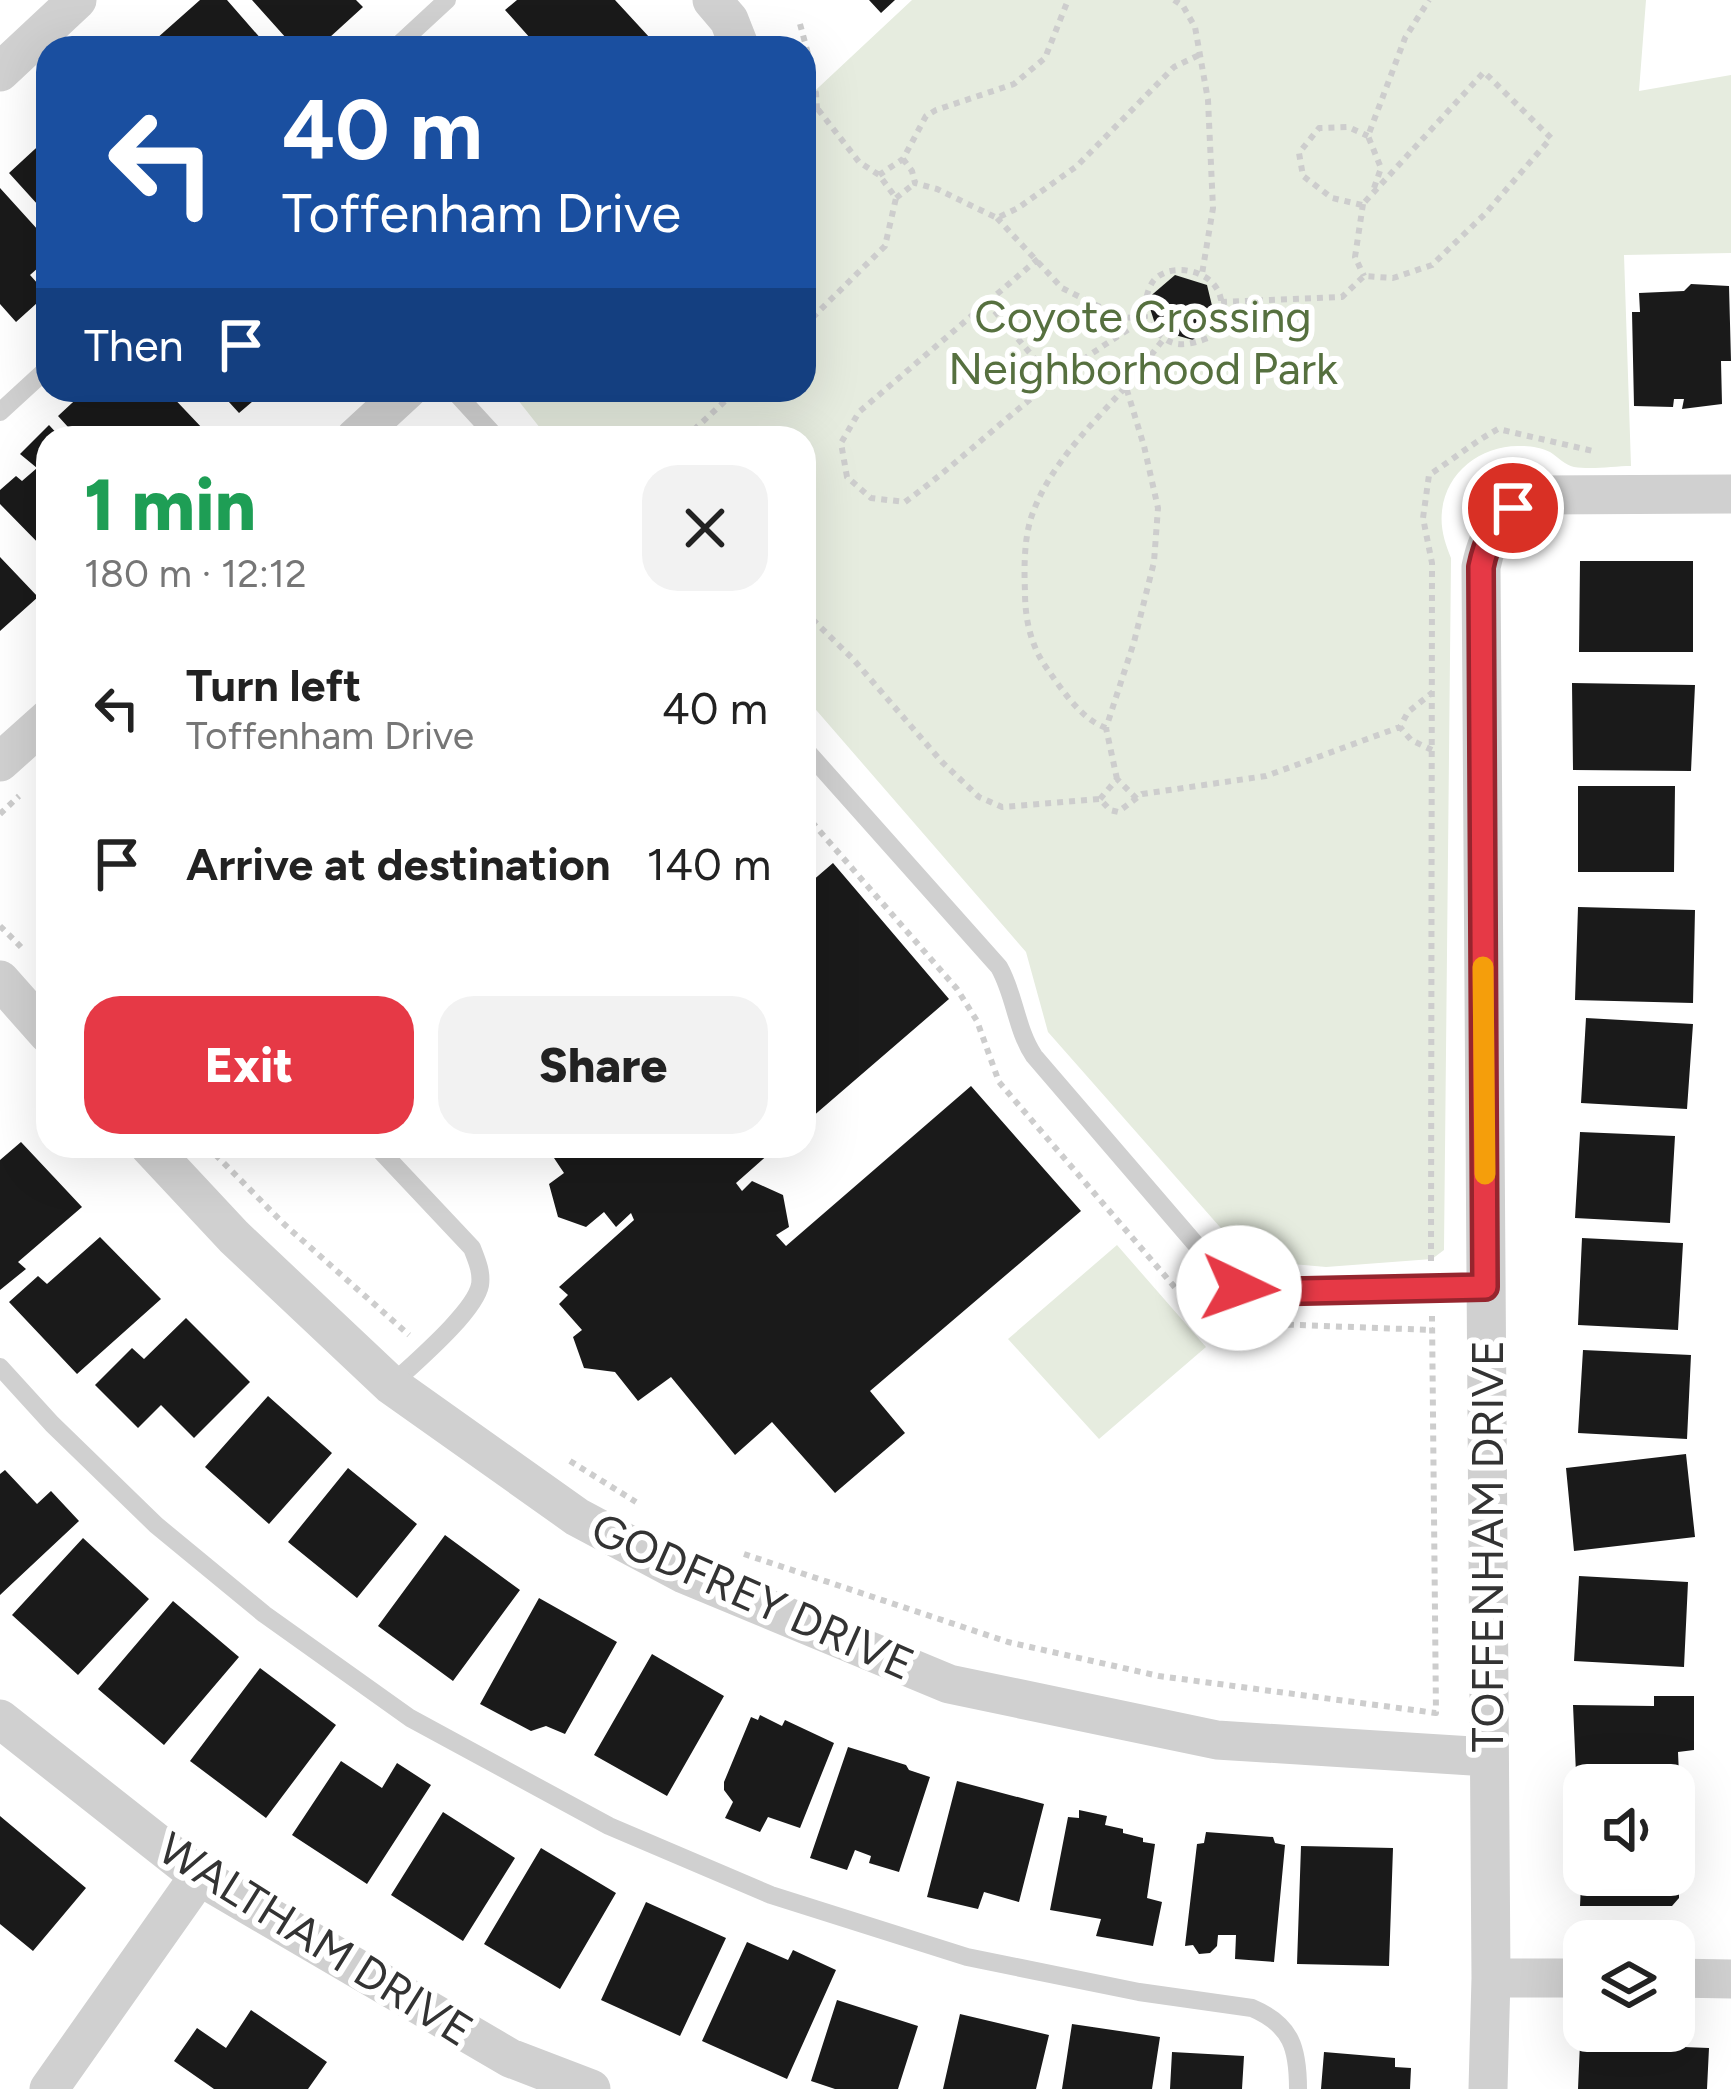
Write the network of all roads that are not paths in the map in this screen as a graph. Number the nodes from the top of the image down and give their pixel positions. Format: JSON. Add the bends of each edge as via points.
{"nodes":[{"id":1,"x":448,"y":0,"type":"edge"},
{"id":2,"x":712,"y":0,"type":"edge"},
{"id":3,"x":54,"y":8,"type":"edge"},
{"id":4,"x":408,"y":36,"type":"edge"},
{"id":5,"x":735,"y":36,"type":"edge"},
{"id":6,"x":0,"y":72,"type":"edge"},
{"id":7,"x":36,"y":379,"type":"edge"},
{"id":8,"x":394,"y":402,"type":"edge"},
{"id":9,"x":464,"y":402,"type":"edge"},
{"id":10,"x":0,"y":412,"type":"edge"},
{"id":11,"x":368,"y":426,"type":"edge"},
{"id":12,"x":486,"y":426,"type":"edge"},
{"id":13,"x":1731,"y":494,"type":"edge"},
{"id":14,"x":36,"y":730,"type":"edge"},
{"id":15,"x":816,"y":761,"type":"edge"},
{"id":16,"x":0,"y":762,"type":"edge"},
{"id":17,"x":0,"y":980,"type":"edge"},
{"id":18,"x":36,"y":1020,"type":"edge"},
{"id":19,"x":160,"y":1158,"type":"edge"},
{"id":20,"x":387,"y":1158,"type":"edge"},
{"id":21,"x":1485,"y":1287,"type":"junction"},
{"id":22,"x":0,"y":1367,"type":"edge"},
{"id":23,"x":391,"y":1385,"type":"junction"},
{"id":24,"x":0,"y":1719,"type":"edge"},
{"id":25,"x":1488,"y":1757,"type":"junction"},
{"id":26,"x":199,"y":1876,"type":"junction"},
{"id":27,"x":1491,"y":1978,"type":"junction"},
{"id":28,"x":1563,"y":1978,"type":"edge"},
{"id":29,"x":1695,"y":1978,"type":"edge"},
{"id":30,"x":1731,"y":1979,"type":"edge"},
{"id":31,"x":49,"y":2089,"type":"edge"},
{"id":32,"x":591,"y":2089,"type":"edge"},
{"id":33,"x":1298,"y":2089,"type":"edge"},
{"id":34,"x":1489,"y":2089,"type":"edge"}],
"edges":[{"from":1,"to":4,"type":"lane"},
{"from":2,"to":5,"type":"street"},
{"from":3,"to":6,"type":"street"},
{"from":7,"to":10,"type":"lane"},
{"from":8,"to":11,"type":"street"},
{"from":9,"to":12,"type":"lane"},
{"from":13,"to":21,"type":"street","name":"TOFFENHAM DRIVE","via":[[1539,495],[1513,508],[1488,539],[1481,567]]},
{"from":14,"to":16,"type":"street"},
{"from":15,"to":21,"type":"lane","via":[[999,967],[1034,1056],[1229,1283],[1257,1292]]},
{"from":17,"to":18,"type":"street"},
{"from":19,"to":23,"type":"street","name":"GODFREY DRIVE"},
{"from":20,"to":23,"type":"lane","via":[[472,1248],[480,1283],[467,1310]]},
{"from":21,"to":25,"type":"street","name":"TOFFENHAM DRIVE"},
{"from":22,"to":33,"type":"lane","via":[[156,1525],[410,1718],[609,1826],[771,1895],[968,1957],[1267,2014],[1291,2038]]},
{"from":23,"to":25,"type":"street","name":"GODFREY DRIVE","via":[[577,1517],[684,1574],[950,1684],[1217,1741]]},
{"from":24,"to":26,"type":"street","name":"WALTHAM DRIVE"},
{"from":25,"to":27,"type":"street","name":"TOFFENHAM DRIVE"},
{"from":26,"to":31,"type":"street"},
{"from":26,"to":32,"type":"street","name":"WALTHAM DRIVE","via":[[510,2058]]},
{"from":27,"to":28,"type":"street"},
{"from":27,"to":34,"type":"street","name":"TOFFENHAM DRIVE"},
{"from":29,"to":30,"type":"street"}]}
